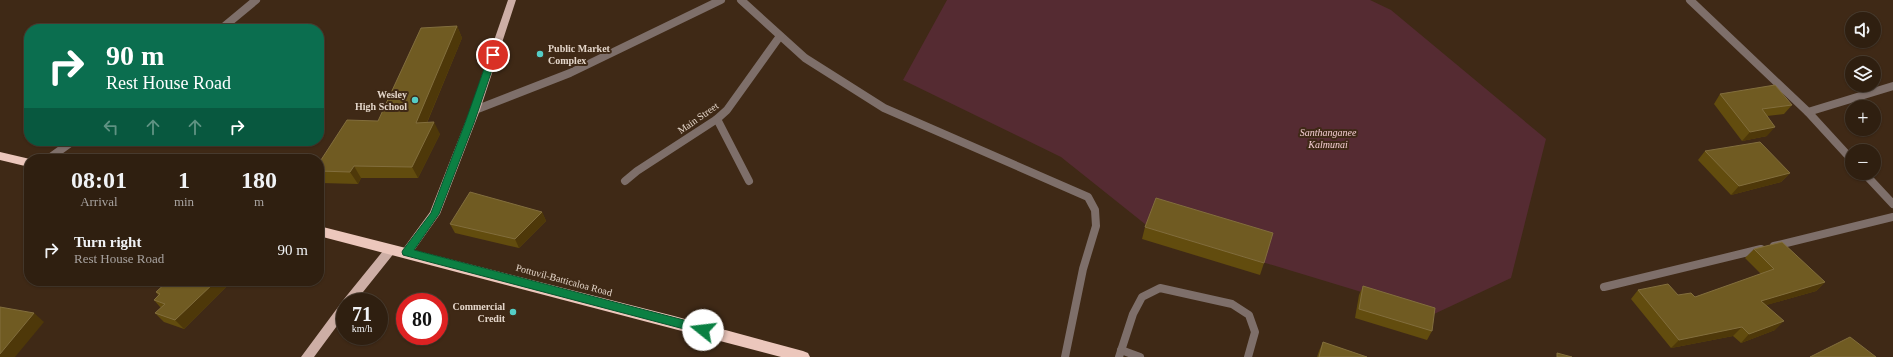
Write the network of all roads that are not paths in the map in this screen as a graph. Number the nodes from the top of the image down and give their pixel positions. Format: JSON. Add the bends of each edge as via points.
{"nodes":[{"id":1,"x":256,"y":0,"type":"edge"},
{"id":2,"x":512,"y":0,"type":"edge"},
{"id":3,"x":721,"y":0,"type":"edge"},
{"id":4,"x":741,"y":0,"type":"edge"},
{"id":5,"x":1690,"y":0,"type":"edge"},
{"id":6,"x":227,"y":24,"type":"edge"},
{"id":7,"x":780,"y":36,"type":"junction"},
{"id":8,"x":1893,"y":86,"type":"edge"},
{"id":9,"x":475,"y":110,"type":"junction"},
{"id":10,"x":1808,"y":112,"type":"junction"},
{"id":11,"x":717,"y":119,"type":"junction"},
{"id":12,"x":66,"y":146,"type":"edge"},
{"id":13,"x":1845,"y":152,"type":"edge"},
{"id":14,"x":55,"y":154,"type":"edge"},
{"id":15,"x":0,"y":156,"type":"edge"},
{"id":16,"x":24,"y":162,"type":"edge"},
{"id":17,"x":1871,"y":180,"type":"edge"},
{"id":18,"x":625,"y":181,"type":"dead end"},
{"id":19,"x":749,"y":181,"type":"dead end"},
{"id":20,"x":1893,"y":204,"type":"edge"},
{"id":21,"x":1893,"y":218,"type":"edge"},
{"id":22,"x":324,"y":232,"type":"edge"},
{"id":23,"x":391,"y":249,"type":"junction"},
{"id":24,"x":407,"y":252,"type":"junction"},
{"id":25,"x":1604,"y":287,"type":"dead end"},
{"id":26,"x":355,"y":293,"type":"edge"},
{"id":27,"x":336,"y":318,"type":"edge"},
{"id":28,"x":1120,"y":354,"type":"edge"},
{"id":29,"x":307,"y":357,"type":"edge"},
{"id":30,"x":803,"y":357,"type":"edge"},
{"id":31,"x":1065,"y":357,"type":"edge"},
{"id":32,"x":1140,"y":357,"type":"edge"},
{"id":33,"x":1248,"y":357,"type":"edge"}],
"edges":[{"from":1,"to":6,"type":"street"},
{"from":2,"to":9,"type":"main road"},
{"from":3,"to":9,"type":"street","via":[[570,73]]},
{"from":4,"to":7,"type":"street"},
{"from":5,"to":10,"type":"street"},
{"from":7,"to":11,"type":"street","name":"Main Street","via":[[727,110]]},
{"from":7,"to":31,"type":"street","via":[[804,58],[884,108],[1088,197],[1095,210],[1096,226],[1083,269]]},
{"from":8,"to":10,"type":"street"},
{"from":9,"to":24,"type":"main road","via":[[435,214]]},
{"from":10,"to":13,"type":"street"},
{"from":11,"to":18,"type":"street","name":"Main Street"},
{"from":11,"to":19,"type":"street"},
{"from":12,"to":14,"type":"street"},
{"from":15,"to":16,"type":"highway"},
{"from":17,"to":20,"type":"street"},
{"from":21,"to":25,"type":"street"},
{"from":22,"to":23,"type":"highway","name":"Pottuvil-Batticaloa Road"},
{"from":23,"to":24,"type":"highway","name":"Pottuvil-Batticaloa Road"},
{"from":23,"to":26,"type":"main road"},
{"from":24,"to":30,"type":"highway","name":"Pottuvil-Batticaloa Road"},
{"from":27,"to":29,"type":"main road"},
{"from":28,"to":32,"type":"street"},
{"from":28,"to":33,"type":"street","via":[[1132,314],[1142,297],[1160,288],[1232,304],[1248,315],[1255,332]]}]}
